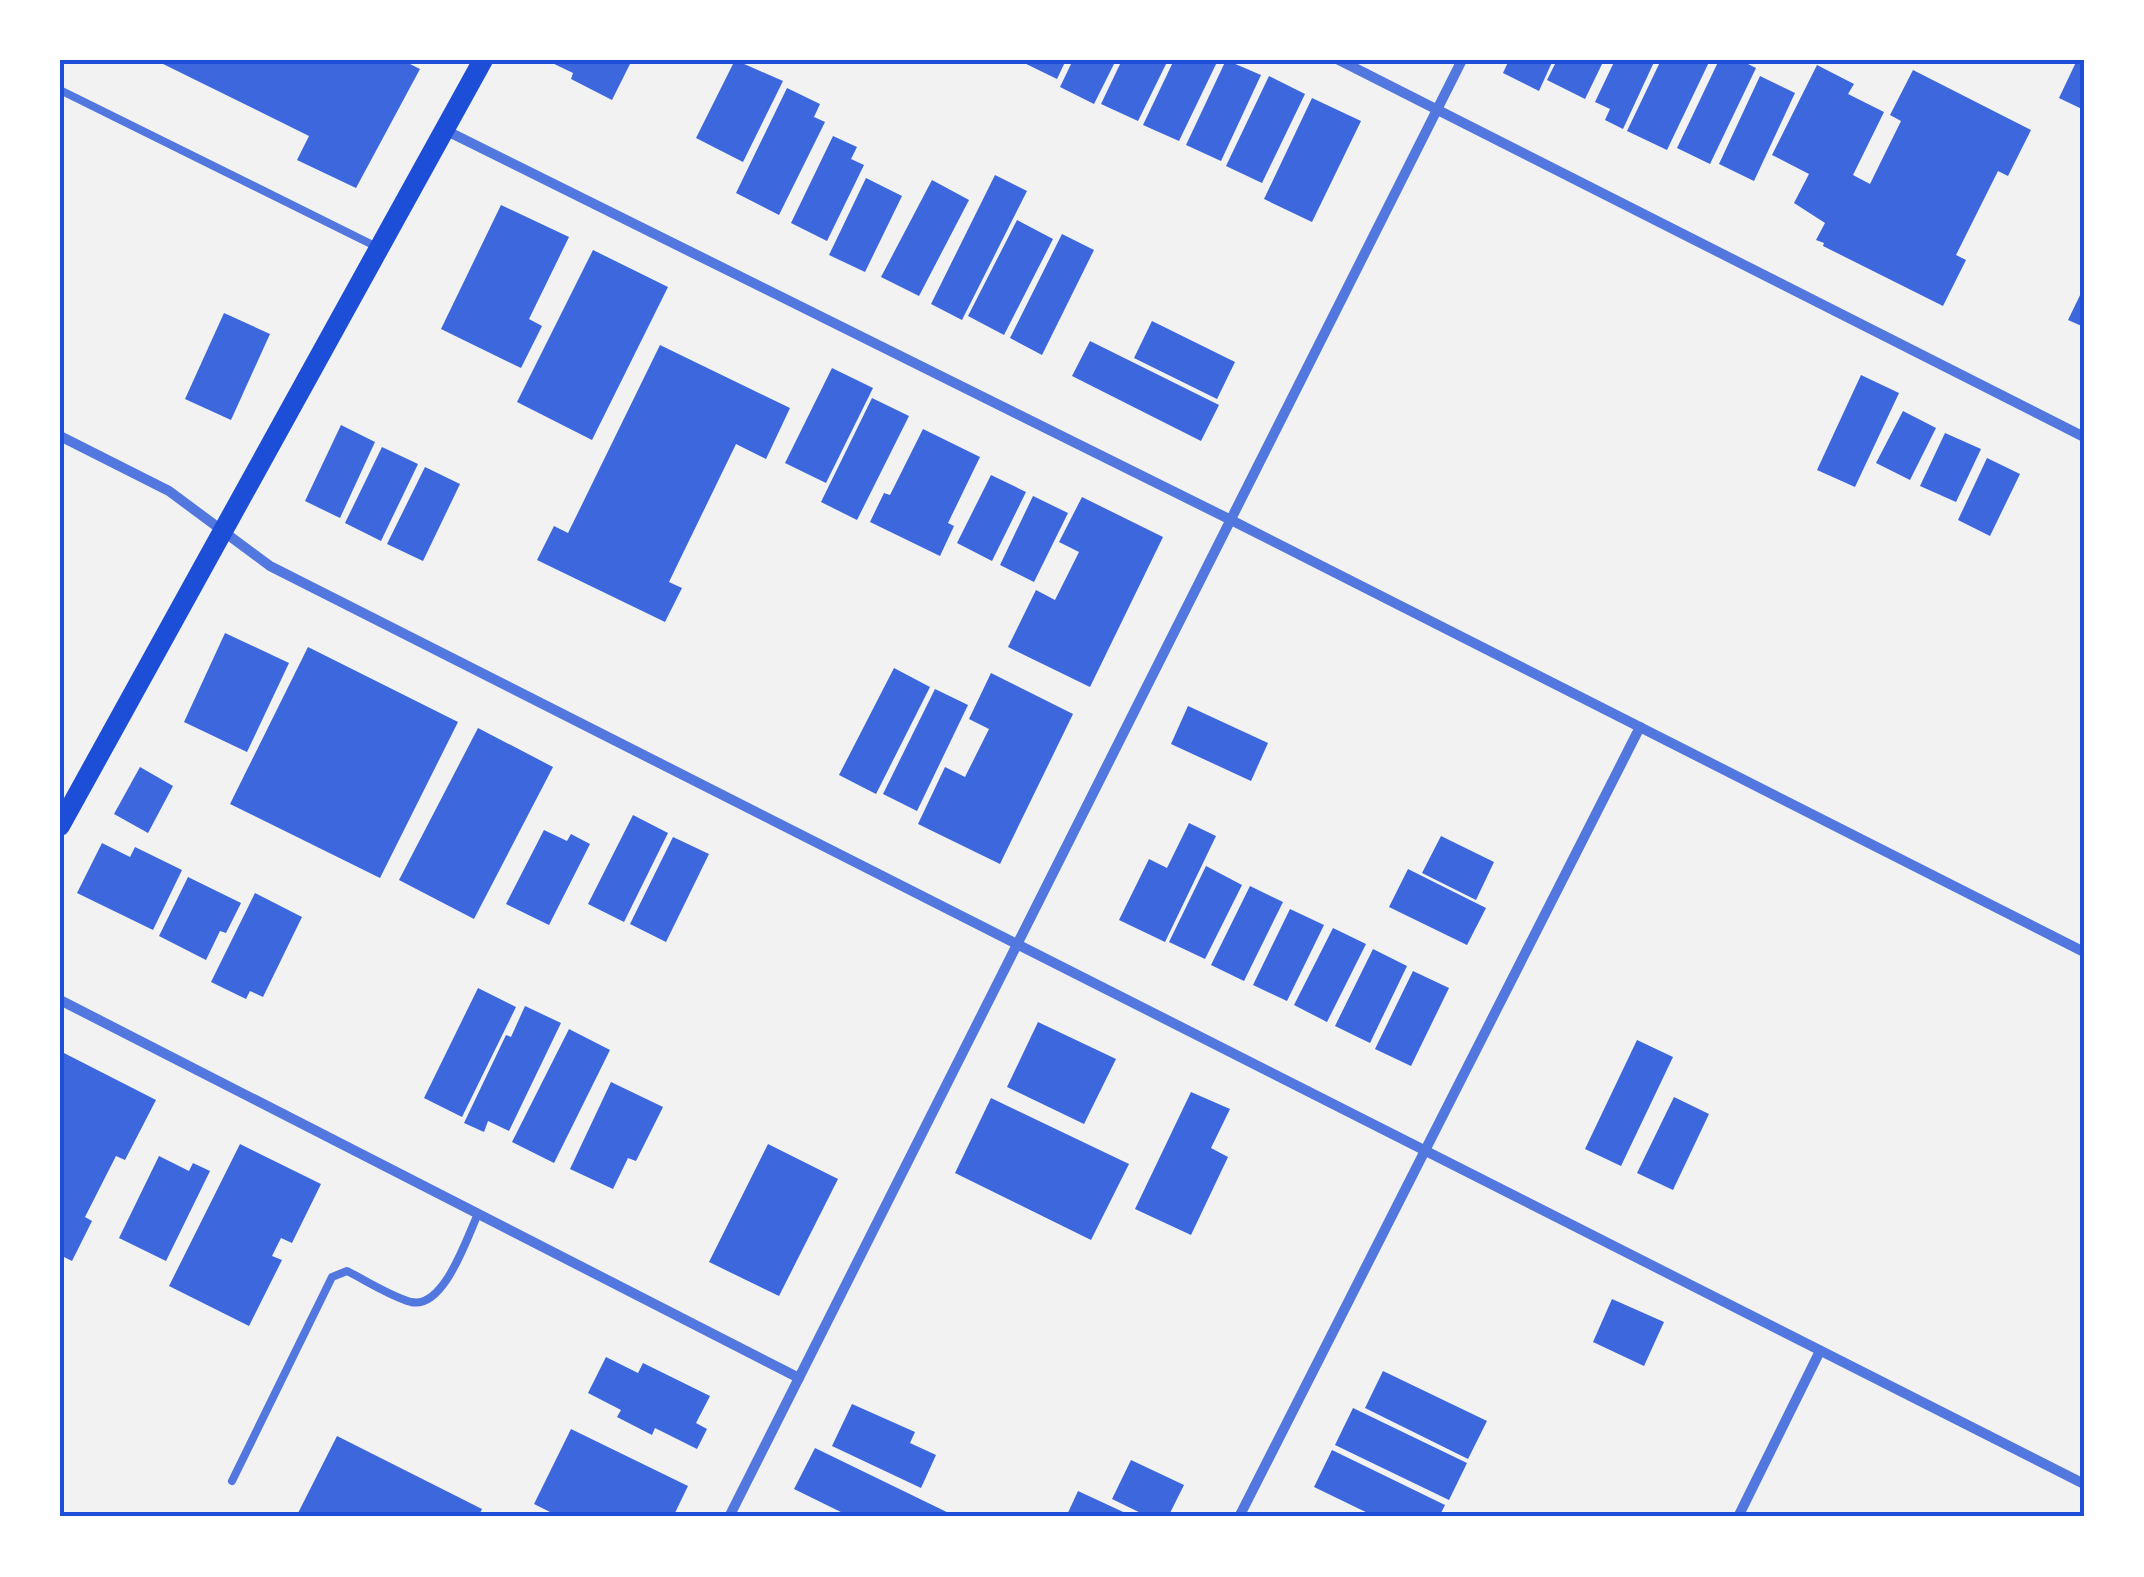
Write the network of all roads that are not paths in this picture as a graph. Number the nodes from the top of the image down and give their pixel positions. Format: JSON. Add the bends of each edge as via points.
{"nodes":[{"id":1,"x":484,"y":60,"type":"edge"},
{"id":2,"x":1339,"y":60,"type":"edge"},
{"id":3,"x":1462,"y":60,"type":"edge"},
{"id":4,"x":60,"y":90,"type":"edge"},
{"id":5,"x":1437,"y":109,"type":"junction"},
{"id":6,"x":445,"y":130,"type":"junction"},
{"id":7,"x":379,"y":249,"type":"junction"},
{"id":8,"x":60,"y":436,"type":"edge"},
{"id":9,"x":2084,"y":437,"type":"edge"},
{"id":10,"x":1231,"y":520,"type":"junction"},
{"id":11,"x":223,"y":530,"type":"junction"},
{"id":12,"x":1640,"y":727,"type":"junction"},
{"id":13,"x":60,"y":826,"type":"edge"},
{"id":14,"x":1017,"y":944,"type":"junction"},
{"id":15,"x":2084,"y":952,"type":"edge"},
{"id":16,"x":60,"y":1000,"type":"edge"},
{"id":17,"x":1425,"y":1150,"type":"junction"},
{"id":18,"x":478,"y":1214,"type":"junction"},
{"id":19,"x":1820,"y":1351,"type":"junction"},
{"id":20,"x":798,"y":1378,"type":"junction"},
{"id":21,"x":232,"y":1481,"type":"dead end"},
{"id":22,"x":2084,"y":1484,"type":"edge"},
{"id":23,"x":729,"y":1517,"type":"edge"},
{"id":24,"x":1239,"y":1517,"type":"edge"},
{"id":25,"x":1738,"y":1517,"type":"edge"}],
"edges":[{"from":1,"to":6,"type":"main road"},
{"from":2,"to":5,"type":"street"},
{"from":3,"to":5,"type":"street"},
{"from":4,"to":7,"type":"lane"},
{"from":5,"to":9,"type":"street"},
{"from":5,"to":10,"type":"street"},
{"from":6,"to":7,"type":"main road"},
{"from":6,"to":10,"type":"street"},
{"from":7,"to":11,"type":"main road"},
{"from":8,"to":11,"type":"street","via":[[169,491]]},
{"from":10,"to":12,"type":"street"},
{"from":10,"to":14,"type":"street"},
{"from":11,"to":13,"type":"main road"},
{"from":11,"to":14,"type":"street","via":[[270,566]]},
{"from":12,"to":15,"type":"street"},
{"from":12,"to":17,"type":"street"},
{"from":14,"to":17,"type":"street"},
{"from":14,"to":20,"type":"street"},
{"from":16,"to":18,"type":"street"},
{"from":17,"to":19,"type":"street"},
{"from":17,"to":24,"type":"street"},
{"from":18,"to":20,"type":"street"},
{"from":18,"to":21,"type":"lane","via":[[432,1299],[412,1302],[347,1271],[332,1277]]},
{"from":19,"to":22,"type":"street"},
{"from":19,"to":25,"type":"street"},
{"from":20,"to":23,"type":"street"}]}
